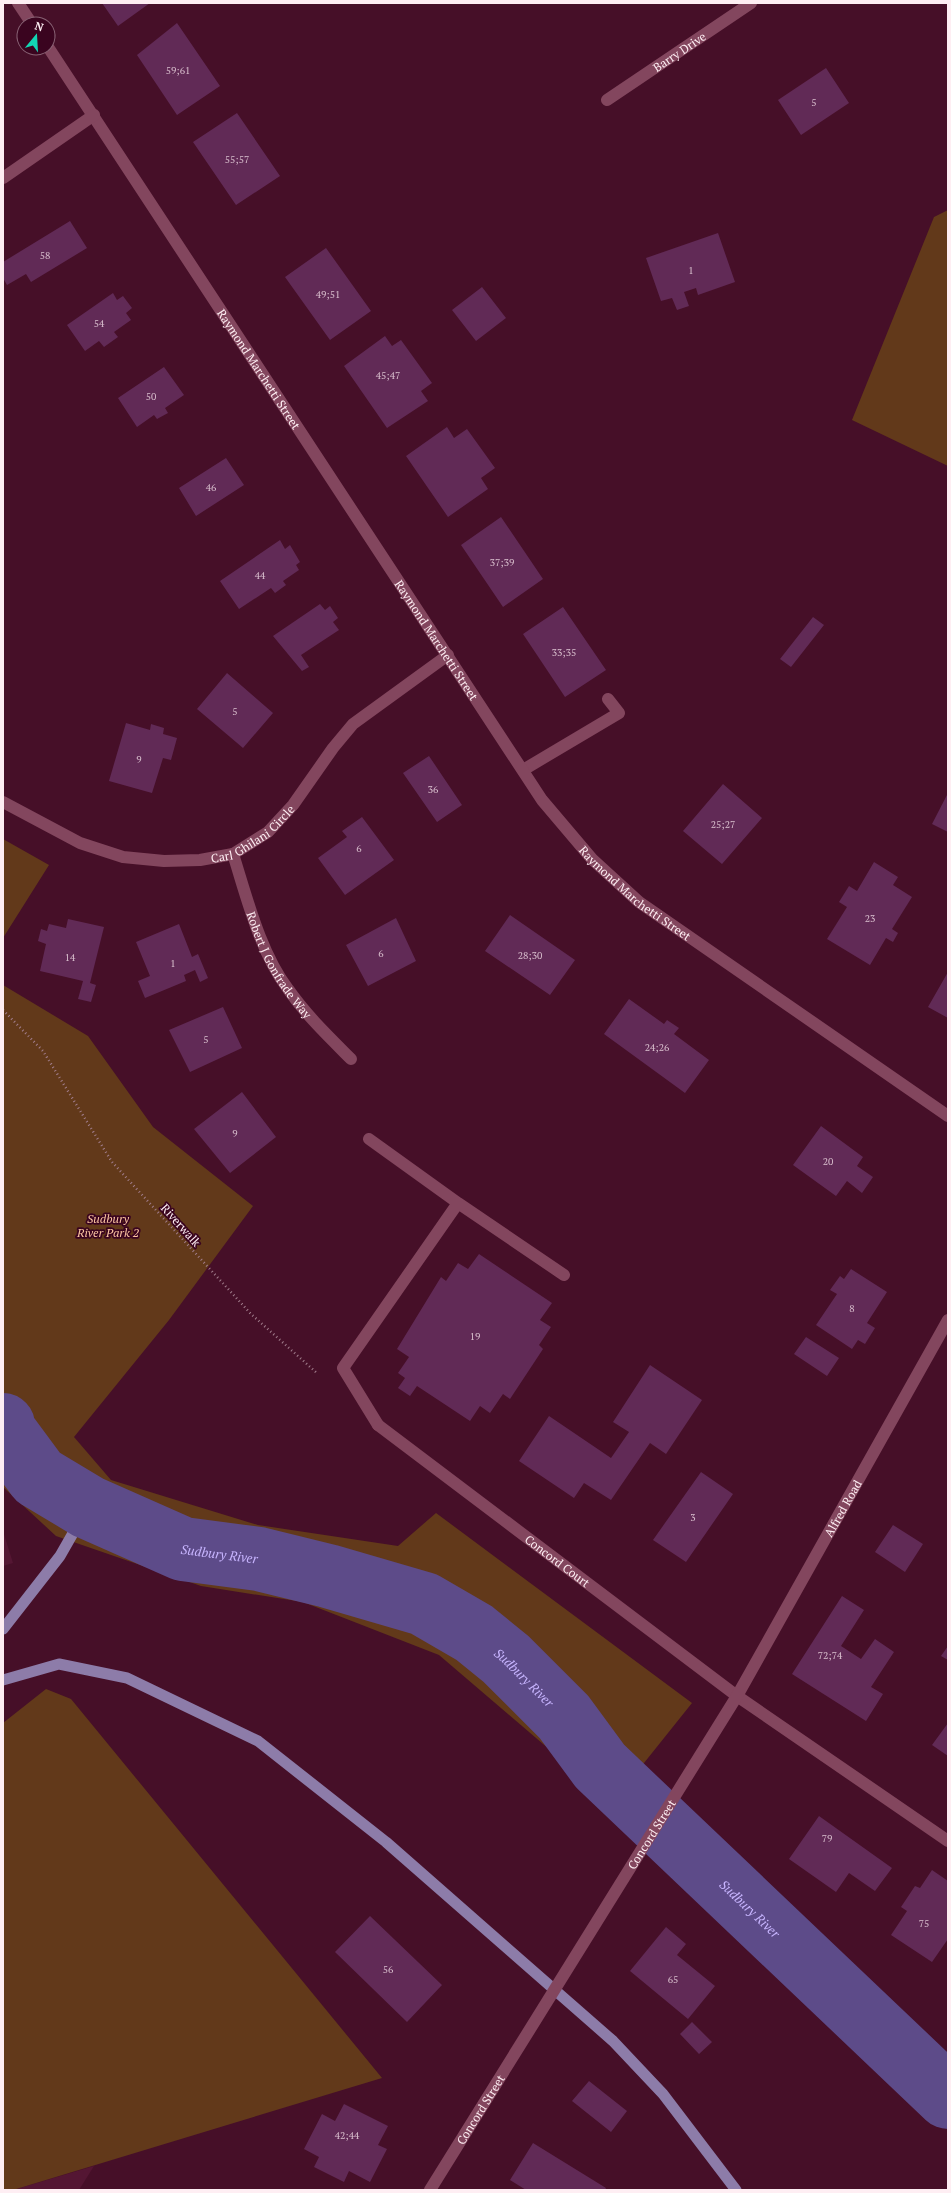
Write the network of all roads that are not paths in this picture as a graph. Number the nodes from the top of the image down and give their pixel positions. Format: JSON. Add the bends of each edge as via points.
{"nodes":[{"id":1,"x":18,"y":3,"type":"edge"},
{"id":2,"x":751,"y":3,"type":"edge"},
{"id":3,"x":27,"y":16,"type":"edge"},
{"id":4,"x":54,"y":56,"type":"edge"},
{"id":5,"x":607,"y":100,"type":"dead end"},
{"id":6,"x":94,"y":114,"type":"junction"},
{"id":7,"x":3,"y":178,"type":"edge"},
{"id":8,"x":448,"y":655,"type":"junction"},
{"id":9,"x":608,"y":699,"type":"dead end"},
{"id":10,"x":523,"y":770,"type":"junction"},
{"id":11,"x":3,"y":802,"type":"edge"},
{"id":12,"x":233,"y":854,"type":"junction"},
{"id":13,"x":351,"y":1059,"type":"dead end"},
{"id":14,"x":948,"y":1116,"type":"edge"},
{"id":15,"x":370,"y":1139,"type":"dead end"},
{"id":16,"x":458,"y":1203,"type":"junction"},
{"id":17,"x":564,"y":1275,"type":"dead end"},
{"id":18,"x":948,"y":1320,"type":"edge"},
{"id":19,"x":737,"y":1696,"type":"junction"},
{"id":20,"x":948,"y":1841,"type":"edge"},
{"id":21,"x":430,"y":2190,"type":"edge"}],
"edges":[{"from":1,"to":3,"type":"street"},
{"from":2,"to":5,"type":"street","name":"Barry Drive"},
{"from":4,"to":6,"type":"street","name":"Raymond Marchetti Street"},
{"from":6,"to":7,"type":"street"},
{"from":6,"to":8,"type":"street","name":"Raymond Marchetti Street"},
{"from":8,"to":10,"type":"street","name":"Raymond Marchetti Street"},
{"from":8,"to":12,"type":"street","name":"Carl Ghilani Circle","via":[[354,724],[333,748],[293,805],[268,832]]},
{"from":9,"to":10,"type":"street","via":[[619,713]]},
{"from":10,"to":14,"type":"street","name":"Raymond Marchetti Street","via":[[542,800],[592,858],[640,902]]},
{"from":11,"to":12,"type":"street","name":"Carl Ghilani Circle","via":[[80,843],[123,857],[164,861],[200,860]]},
{"from":12,"to":13,"type":"street","name":"Robert J Gonfrade Way","via":[[264,946],[287,988],[318,1026]]},
{"from":15,"to":16,"type":"street"},
{"from":16,"to":17,"type":"street"},
{"from":16,"to":19,"type":"street","name":"Concord Court","via":[[343,1368],[378,1425]]},
{"from":18,"to":19,"type":"street","name":"Alfred Road"},
{"from":19,"to":20,"type":"street"},
{"from":19,"to":21,"type":"street","name":"Concord Street"}]}
